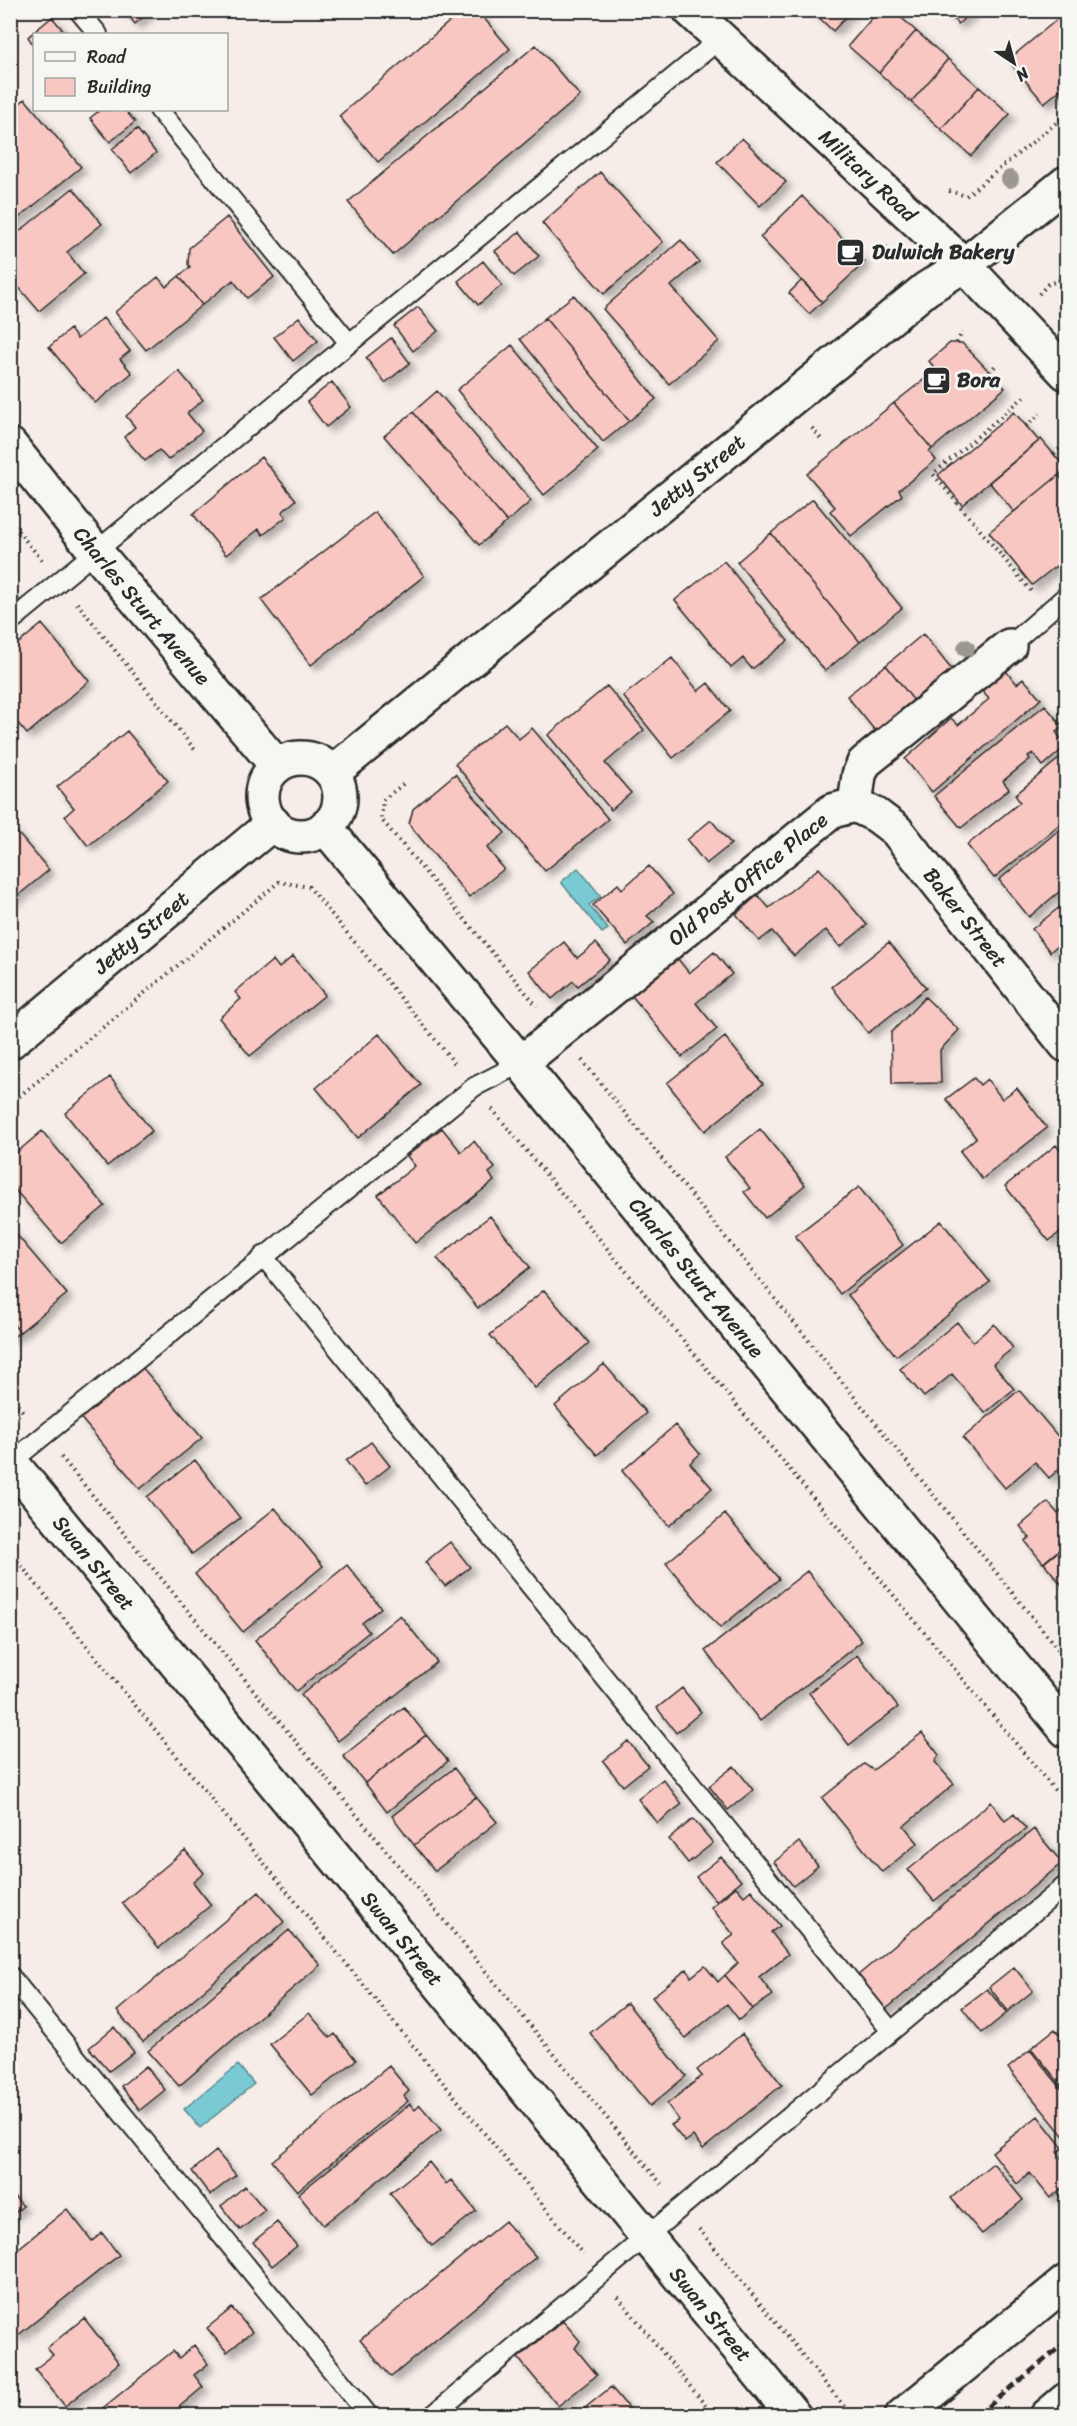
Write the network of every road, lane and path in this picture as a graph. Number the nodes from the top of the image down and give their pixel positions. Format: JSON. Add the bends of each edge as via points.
{"nodes":[{"id":1,"x":78,"y":10,"type":"edge"},
{"id":2,"x":690,"y":10,"type":"edge"},
{"id":3,"x":97,"y":33,"type":"edge"},
{"id":4,"x":720,"y":39,"type":"junction"},
{"id":5,"x":160,"y":111,"type":"edge"},
{"id":6,"x":1066,"y":115,"type":"edge"},
{"id":7,"x":1066,"y":183,"type":"edge"},
{"id":8,"x":949,"y":191,"type":"dead end"},
{"id":9,"x":888,"y":246,"type":"dead end"},
{"id":10,"x":878,"y":256,"type":"dead end"},
{"id":11,"x":964,"y":265,"type":"junction"},
{"id":12,"x":1066,"y":286,"type":"edge"},
{"id":13,"x":1039,"y":294,"type":"dead end"},
{"id":14,"x":962,"y":332,"type":"dead end"},
{"id":15,"x":957,"y":343,"type":"dead end"},
{"id":16,"x":349,"y":344,"type":"junction"},
{"id":17,"x":995,"y":366,"type":"dead end"},
{"id":18,"x":990,"y":372,"type":"dead end"},
{"id":19,"x":1066,"y":373,"type":"edge"},
{"id":20,"x":1024,"y":397,"type":"dead end"},
{"id":21,"x":1041,"y":414,"type":"dead end"},
{"id":22,"x":1026,"y":426,"type":"dead end"},
{"id":23,"x":1066,"y":443,"type":"edge"},
{"id":24,"x":10,"y":446,"type":"edge"},
{"id":25,"x":1054,"y":454,"type":"dead end"},
{"id":26,"x":10,"y":522,"type":"edge"},
{"id":27,"x":96,"y":552,"type":"junction"},
{"id":28,"x":60,"y":581,"type":"junction"},
{"id":29,"x":1039,"y":584,"type":"dead end"},
{"id":30,"x":1066,"y":596,"type":"edge"},
{"id":31,"x":10,"y":622,"type":"edge"},
{"id":32,"x":1009,"y":646,"type":"joint"},
{"id":33,"x":195,"y":750,"type":"dead end"},
{"id":34,"x":277,"y":766,"type":"junction"},
{"id":35,"x":332,"y":773,"type":"junction"},
{"id":36,"x":403,"y":783,"type":"dead end"},
{"id":37,"x":855,"y":805,"type":"junction"},
{"id":38,"x":273,"y":823,"type":"junction"},
{"id":39,"x":325,"y":827,"type":"junction"},
{"id":40,"x":560,"y":1032,"type":"junction"},
{"id":41,"x":10,"y":1042,"type":"edge"},
{"id":42,"x":1066,"y":1045,"type":"edge"},
{"id":43,"x":521,"y":1063,"type":"junction"},
{"id":44,"x":474,"y":1087,"type":"junction"},
{"id":45,"x":10,"y":1104,"type":"edge"},
{"id":46,"x":263,"y":1256,"type":"junction"},
{"id":47,"x":10,"y":1396,"type":"edge"},
{"id":48,"x":43,"y":1436,"type":"junction"},
{"id":49,"x":11,"y":1462,"type":"edge"},
{"id":50,"x":10,"y":1552,"type":"edge"},
{"id":51,"x":1066,"y":1659,"type":"edge"},
{"id":52,"x":1066,"y":1730,"type":"edge"},
{"id":53,"x":1066,"y":1804,"type":"edge"},
{"id":54,"x":1066,"y":1885,"type":"edge"},
{"id":55,"x":10,"y":1976,"type":"edge"},
{"id":56,"x":891,"y":2031,"type":"junction"},
{"id":57,"x":680,"y":2207,"type":"junction"},
{"id":58,"x":646,"y":2236,"type":"junction"},
{"id":59,"x":599,"y":2275,"type":"junction"},
{"id":60,"x":1066,"y":2282,"type":"edge"},
{"id":61,"x":1066,"y":2400,"type":"edge"},
{"id":62,"x":369,"y":2415,"type":"edge"},
{"id":63,"x":432,"y":2415,"type":"edge"},
{"id":64,"x":714,"y":2415,"type":"edge"},
{"id":65,"x":794,"y":2415,"type":"edge"},
{"id":66,"x":852,"y":2415,"type":"edge"},
{"id":67,"x":902,"y":2415,"type":"edge"},
{"id":68,"x":1047,"y":2415,"type":"edge"}],
"edges":[{"from":1,"to":3,"type":"lane"},
{"from":2,"to":4,"type":"street","name":"Military Road"},
{"from":4,"to":11,"type":"street","name":"Military Road"},
{"from":4,"to":16,"type":"lane"},
{"from":5,"to":16,"type":"lane"},
{"from":6,"to":8,"type":"path","via":[[966,196]]},
{"from":7,"to":11,"type":"street","name":"Jetty Street"},
{"from":9,"to":10,"type":"path"},
{"from":11,"to":19,"type":"street","name":"Military Road"},
{"from":11,"to":35,"type":"street","name":"Jetty Street","via":[[926,289]]},
{"from":12,"to":13,"type":"path","via":[[1061,280],[1048,284]]},
{"from":14,"to":15,"type":"path"},
{"from":16,"to":27,"type":"lane"},
{"from":17,"to":18,"type":"path"},
{"from":20,"to":29,"type":"path","via":[[933,474],[1030,591]]},
{"from":21,"to":22,"type":"path"},
{"from":23,"to":25,"type":"path"},
{"from":24,"to":27,"type":"street","name":"Charles Sturt Avenue"},
{"from":26,"to":28,"type":"path"},
{"from":27,"to":28,"type":"lane"},
{"from":27,"to":34,"type":"street","name":"Charles Sturt Avenue"},
{"from":28,"to":31,"type":"lane"},
{"from":28,"to":33,"type":"path"},
{"from":30,"to":32,"type":"lane","name":"Old Post Office Place"},
{"from":32,"to":37,"type":"street","name":"Old Post Office Place","via":[[864,763]]},
{"from":34,"to":35,"type":"street","via":[[288,760],[312,759]]},
{"from":34,"to":38,"type":"street","via":[[268,775],[262,800]]},
{"from":35,"to":39,"type":"street","via":[[340,796],[333,819]]},
{"from":36,"to":40,"type":"path","via":[[383,800],[381,819]]},
{"from":37,"to":40,"type":"street","name":"Old Post Office Place","via":[[832,811]]},
{"from":37,"to":42,"type":"street","name":"Baker Street","via":[[896,830]]},
{"from":38,"to":39,"type":"street","via":[[282,831],[303,836]]},
{"from":38,"to":41,"type":"street","name":"Jetty Street"},
{"from":39,"to":43,"type":"street","name":"Charles Sturt Avenue"},
{"from":40,"to":43,"type":"street","name":"Old Post Office Place"},
{"from":40,"to":51,"type":"path"},
{"from":43,"to":44,"type":"lane"},
{"from":43,"to":52,"type":"street","name":"Charles Sturt Avenue"},
{"from":44,"to":45,"type":"path","via":[[309,887],[279,882]]},
{"from":44,"to":46,"type":"lane"},
{"from":44,"to":53,"type":"path"},
{"from":46,"to":48,"type":"lane"},
{"from":46,"to":56,"type":"lane"},
{"from":47,"to":48,"type":"path"},
{"from":48,"to":49,"type":"lane"},
{"from":48,"to":57,"type":"path"},
{"from":49,"to":58,"type":"street","name":"Swan Street"},
{"from":50,"to":59,"type":"path"},
{"from":54,"to":56,"type":"lane"},
{"from":55,"to":62,"type":"lane"},
{"from":56,"to":57,"type":"lane"},
{"from":57,"to":58,"type":"lane"},
{"from":57,"to":66,"type":"path"},
{"from":58,"to":59,"type":"lane"},
{"from":58,"to":65,"type":"street","name":"Swan Street"},
{"from":59,"to":63,"type":"lane"},
{"from":59,"to":64,"type":"path"},
{"from":60,"to":67,"type":"street"},
{"from":61,"to":68,"type":"street"}]}
